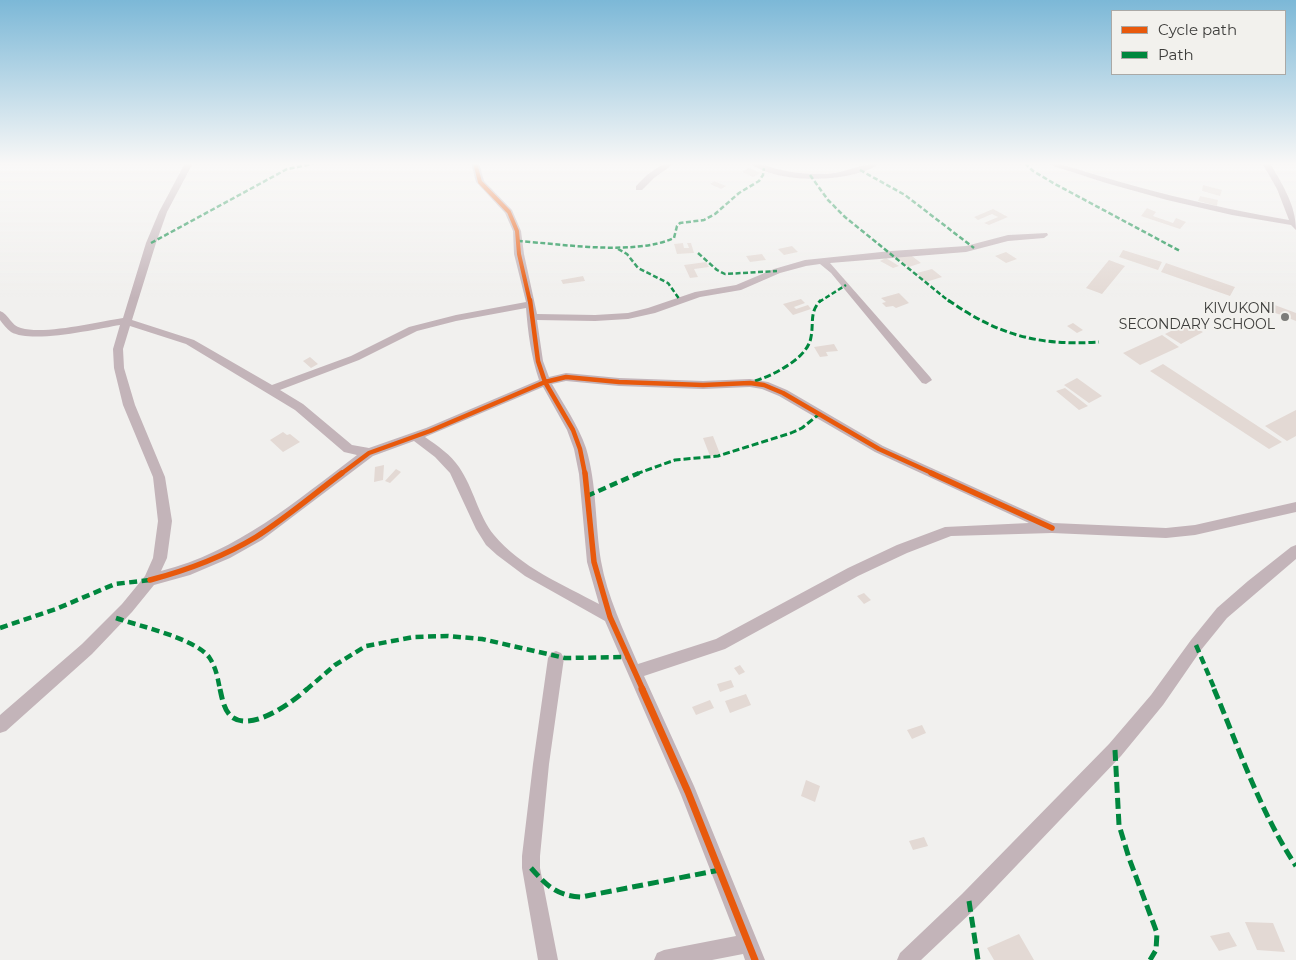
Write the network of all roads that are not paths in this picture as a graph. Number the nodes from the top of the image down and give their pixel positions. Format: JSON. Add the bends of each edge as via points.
{"nodes":[{"id":1,"x":165,"y":208,"type":"edge"},
{"id":2,"x":505,"y":208,"type":"edge"},
{"id":3,"x":1207,"y":208,"type":"edge"},
{"id":4,"x":1288,"y":208,"type":"edge"},
{"id":5,"x":1295,"y":225,"type":"edge"},
{"id":6,"x":1044,"y":235,"type":"dead end"},
{"id":7,"x":822,"y":261,"type":"junction"},
{"id":8,"x":532,"y":310,"type":"junction"},
{"id":9,"x":0,"y":314,"type":"edge"},
{"id":10,"x":125,"y":321,"type":"junction"},
{"id":11,"x":926,"y":380,"type":"dead end"},
{"id":12,"x":545,"y":382,"type":"junction"},
{"id":13,"x":271,"y":388,"type":"junction"},
{"id":14,"x":416,"y":437,"type":"junction"},
{"id":15,"x":369,"y":453,"type":"junction"},
{"id":16,"x":1296,"y":507,"type":"edge"},
{"id":17,"x":1052,"y":528,"type":"junction"},
{"id":18,"x":1296,"y":551,"type":"edge"},
{"id":19,"x":150,"y":580,"type":"junction"},
{"id":20,"x":610,"y":617,"type":"junction"},
{"id":21,"x":556,"y":658,"type":"dead end"},
{"id":22,"x":635,"y":672,"type":"junction"},
{"id":23,"x":0,"y":725,"type":"edge"},
{"id":24,"x":751,"y":952,"type":"edge"},
{"id":25,"x":548,"y":960,"type":"edge"},
{"id":26,"x":664,"y":960,"type":"edge"},
{"id":27,"x":907,"y":960,"type":"edge"}],
"edges":[{"from":1,"to":10,"type":"street"},
{"from":2,"to":8,"type":"street","via":[[517,231]]},
{"from":3,"to":5,"type":"street"},
{"from":4,"to":5,"type":"street"},
{"from":6,"to":7,"type":"street","via":[[1008,238],[966,249]]},
{"from":7,"to":8,"type":"street","via":[[790,267],[738,288],[698,294],[638,314],[600,318]]},
{"from":7,"to":11,"type":"street"},
{"from":8,"to":12,"type":"street","via":[[534,345]]},
{"from":8,"to":13,"type":"street","via":[[456,318],[412,329],[355,358]]},
{"from":9,"to":10,"type":"street","via":[[13,329],[31,333]]},
{"from":10,"to":13,"type":"street","via":[[190,342]]},
{"from":10,"to":19,"type":"street","via":[[118,349],[119,368],[129,405],[159,477],[165,521],[160,558]]},
{"from":12,"to":14,"type":"street"},
{"from":12,"to":17,"type":"street","via":[[576,377],[619,382],[750,383],[764,386],[783,393],[870,445]]},
{"from":12,"to":20,"type":"street","via":[[573,430],[580,449],[586,474],[594,562]]},
{"from":13,"to":15,"type":"street","via":[[348,449]]},
{"from":14,"to":15,"type":"street"},
{"from":14,"to":20,"type":"street","via":[[453,467],[491,542],[535,574]]},
{"from":15,"to":19,"type":"street","via":[[257,536],[185,572]]},
{"from":16,"to":17,"type":"street","via":[[1214,527],[1166,533]]},
{"from":17,"to":22,"type":"street","via":[[950,531],[932,537],[845,576],[720,644]]},
{"from":18,"to":27,"type":"street","via":[[1222,613],[1115,750]]},
{"from":19,"to":23,"type":"street","via":[[87,649]]},
{"from":20,"to":22,"type":"street"},
{"from":21,"to":25,"type":"street","via":[[540,764],[531,856]]},
{"from":22,"to":24,"type":"street","via":[[692,801]]},
{"from":24,"to":26,"type":"street"}]}
